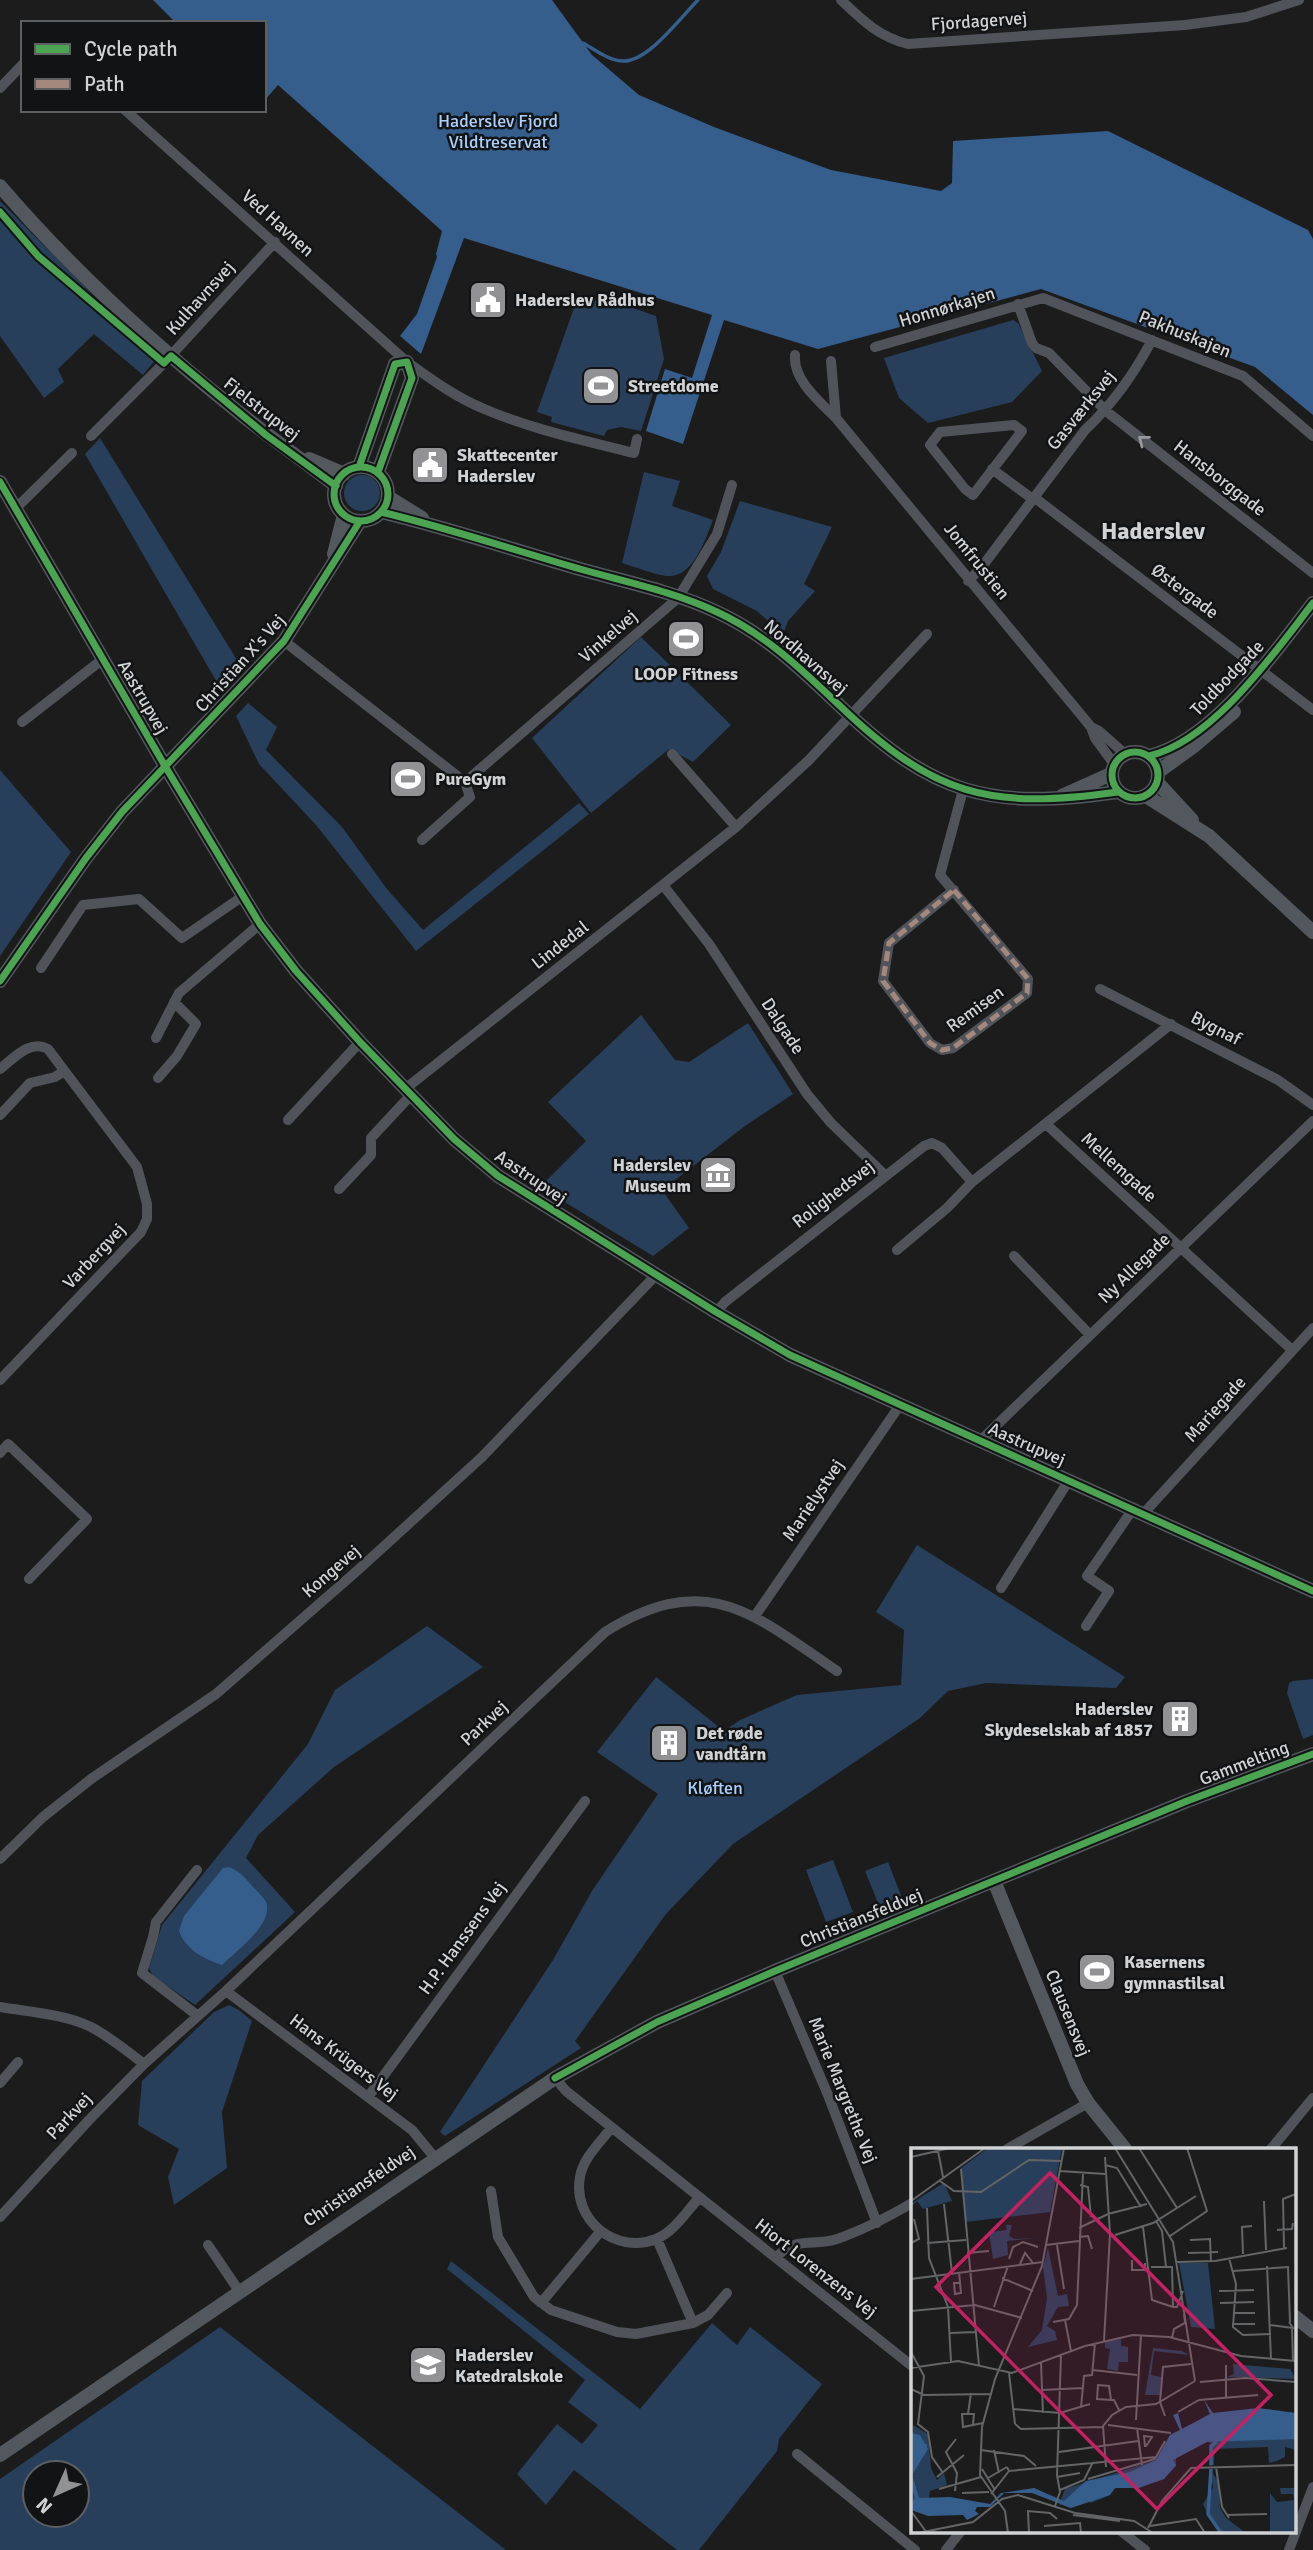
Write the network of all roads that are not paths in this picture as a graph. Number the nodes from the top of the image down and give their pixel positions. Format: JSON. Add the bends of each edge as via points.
{"nodes":[{"id":1,"x":841,"y":0,"type":"edge"},
{"id":2,"x":1299,"y":0,"type":"edge"},
{"id":3,"x":21,"y":66,"type":"edge"},
{"id":4,"x":0,"y":88,"type":"edge"},
{"id":5,"x":127,"y":112,"type":"edge"},
{"id":6,"x":0,"y":186,"type":"edge"},
{"id":7,"x":275,"y":242,"type":"junction"},
{"id":8,"x":1023,"y":302,"type":"junction"},
{"id":9,"x":1152,"y":340,"type":"junction"},
{"id":10,"x":875,"y":347,"type":"dead end"},
{"id":11,"x":794,"y":355,"type":"dead end"},
{"id":12,"x":171,"y":356,"type":"junction"},
{"id":13,"x":831,"y":361,"type":"dead end"},
{"id":14,"x":407,"y":362,"type":"junction"},
{"id":15,"x":1106,"y":411,"type":"junction"},
{"id":16,"x":836,"y":418,"type":"junction"},
{"id":17,"x":91,"y":436,"type":"dead end"},
{"id":18,"x":1313,"y":436,"type":"edge"},
{"id":19,"x":637,"y":439,"type":"dead end"},
{"id":20,"x":72,"y":453,"type":"dead end"},
{"id":21,"x":359,"y":467,"type":"junction"},
{"id":22,"x":992,"y":469,"type":"junction"},
{"id":23,"x":378,"y":472,"type":"junction"},
{"id":24,"x":340,"y":480,"type":"junction"},
{"id":25,"x":0,"y":482,"type":"edge"},
{"id":26,"x":732,"y":485,"type":"dead end"},
{"id":27,"x":388,"y":497,"type":"junction"},
{"id":28,"x":1035,"y":499,"type":"junction"},
{"id":29,"x":16,"y":508,"type":"junction"},
{"id":30,"x":381,"y":512,"type":"junction"},
{"id":31,"x":344,"y":515,"type":"junction"},
{"id":32,"x":360,"y":521,"type":"junction"},
{"id":33,"x":432,"y":524,"type":"junction"},
{"id":34,"x":331,"y":567,"type":"junction"},
{"id":35,"x":1313,"y":573,"type":"edge"},
{"id":36,"x":968,"y":581,"type":"junction"},
{"id":37,"x":678,"y":598,"type":"junction"},
{"id":38,"x":1313,"y":603,"type":"edge"},
{"id":39,"x":927,"y":634,"type":"dead end"},
{"id":40,"x":284,"y":641,"type":"junction"},
{"id":41,"x":103,"y":659,"type":"junction"},
{"id":42,"x":1257,"y":675,"type":"junction"},
{"id":43,"x":1313,"y":710,"type":"edge"},
{"id":44,"x":850,"y":716,"type":"junction"},
{"id":45,"x":22,"y":722,"type":"dead end"},
{"id":46,"x":672,"y":754,"type":"dead end"},
{"id":47,"x":1149,"y":756,"type":"junction"},
{"id":48,"x":1117,"y":764,"type":"junction"},
{"id":49,"x":165,"y":766,"type":"junction"},
{"id":50,"x":1158,"y":777,"type":"junction"},
{"id":51,"x":465,"y":782,"type":"junction"},
{"id":52,"x":963,"y":790,"type":"junction"},
{"id":53,"x":1118,"y":792,"type":"junction"},
{"id":54,"x":1146,"y":796,"type":"junction"},
{"id":55,"x":1061,"y":797,"type":"junction"},
{"id":56,"x":736,"y":827,"type":"junction"},
{"id":57,"x":1200,"y":829,"type":"junction"},
{"id":58,"x":422,"y":840,"type":"dead end"},
{"id":59,"x":663,"y":885,"type":"junction"},
{"id":60,"x":954,"y":890,"type":"junction"},
{"id":61,"x":243,"y":896,"type":"junction"},
{"id":62,"x":260,"y":923,"type":"junction"},
{"id":63,"x":1313,"y":932,"type":"edge"},
{"id":64,"x":41,"y":968,"type":"dead end"},
{"id":65,"x":0,"y":981,"type":"edge"},
{"id":66,"x":1100,"y":989,"type":"dead end"},
{"id":67,"x":174,"y":1002,"type":"junction"},
{"id":68,"x":1171,"y":1024,"type":"junction"},
{"id":69,"x":156,"y":1038,"type":"dead end"},
{"id":70,"x":360,"y":1042,"type":"junction"},
{"id":71,"x":0,"y":1069,"type":"edge"},
{"id":72,"x":64,"y":1071,"type":"junction"},
{"id":73,"x":158,"y":1079,"type":"dead end"},
{"id":74,"x":408,"y":1092,"type":"junction"},
{"id":75,"x":1313,"y":1105,"type":"edge"},
{"id":76,"x":0,"y":1115,"type":"edge"},
{"id":77,"x":288,"y":1120,"type":"dead end"},
{"id":78,"x":1313,"y":1121,"type":"edge"},
{"id":79,"x":1046,"y":1124,"type":"junction"},
{"id":80,"x":885,"y":1175,"type":"junction"},
{"id":81,"x":972,"y":1182,"type":"junction"},
{"id":82,"x":339,"y":1189,"type":"dead end"},
{"id":83,"x":1181,"y":1248,"type":"junction"},
{"id":84,"x":897,"y":1250,"type":"dead end"},
{"id":85,"x":1014,"y":1256,"type":"dead end"},
{"id":86,"x":656,"y":1275,"type":"junction"},
{"id":87,"x":716,"y":1312,"type":"junction"},
{"id":88,"x":1313,"y":1328,"type":"edge"},
{"id":89,"x":1090,"y":1335,"type":"junction"},
{"id":90,"x":1292,"y":1350,"type":"junction"},
{"id":91,"x":0,"y":1380,"type":"edge"},
{"id":92,"x":900,"y":1405,"type":"junction"},
{"id":93,"x":980,"y":1441,"type":"junction"},
{"id":94,"x":0,"y":1453,"type":"edge"},
{"id":95,"x":1069,"y":1480,"type":"junction"},
{"id":96,"x":1138,"y":1511,"type":"junction"},
{"id":97,"x":29,"y":1579,"type":"dead end"},
{"id":98,"x":1001,"y":1588,"type":"dead end"},
{"id":99,"x":1313,"y":1591,"type":"edge"},
{"id":100,"x":755,"y":1616,"type":"junction"},
{"id":101,"x":1086,"y":1626,"type":"dead end"},
{"id":102,"x":837,"y":1671,"type":"dead end"},
{"id":103,"x":1313,"y":1754,"type":"edge"},
{"id":104,"x":585,"y":1801,"type":"dead end"},
{"id":105,"x":1187,"y":1801,"type":"joint"},
{"id":106,"x":0,"y":1858,"type":"edge"},
{"id":107,"x":197,"y":1870,"type":"dead end"},
{"id":108,"x":994,"y":1881,"type":"junction"},
{"id":109,"x":775,"y":1970,"type":"junction"},
{"id":110,"x":226,"y":1990,"type":"junction"},
{"id":111,"x":0,"y":2007,"type":"edge"},
{"id":112,"x":198,"y":2015,"type":"junction"},
{"id":113,"x":18,"y":2062,"type":"dead end"},
{"id":114,"x":144,"y":2064,"type":"junction"},
{"id":115,"x":555,"y":2078,"type":"junction"},
{"id":116,"x":0,"y":2083,"type":"edge"},
{"id":117,"x":368,"y":2097,"type":"junction"},
{"id":118,"x":1313,"y":2098,"type":"edge"},
{"id":119,"x":1088,"y":2104,"type":"junction"},
{"id":120,"x":611,"y":2127,"type":"junction"},
{"id":121,"x":1009,"y":2148,"type":"edge"},
{"id":122,"x":1124,"y":2148,"type":"edge"},
{"id":123,"x":1272,"y":2148,"type":"edge"},
{"id":124,"x":435,"y":2158,"type":"junction"},
{"id":125,"x":491,"y":2191,"type":"dead end"},
{"id":126,"x":699,"y":2198,"type":"junction"},
{"id":127,"x":911,"y":2204,"type":"edge"},
{"id":128,"x":0,"y":2217,"type":"edge"},
{"id":129,"x":877,"y":2223,"type":"junction"},
{"id":130,"x":600,"y":2232,"type":"junction"},
{"id":131,"x":657,"y":2239,"type":"junction"},
{"id":132,"x":208,"y":2245,"type":"dead end"},
{"id":133,"x":776,"y":2258,"type":"junction"},
{"id":134,"x":239,"y":2291,"type":"junction"},
{"id":135,"x":727,"y":2292,"type":"dead end"},
{"id":136,"x":541,"y":2304,"type":"junction"},
{"id":137,"x":1296,"y":2318,"type":"edge"},
{"id":138,"x":693,"y":2323,"type":"junction"},
{"id":139,"x":1313,"y":2331,"type":"edge"},
{"id":140,"x":911,"y":2365,"type":"edge"},
{"id":141,"x":797,"y":2454,"type":"dead end"},
{"id":142,"x":0,"y":2455,"type":"edge"},
{"id":143,"x":1313,"y":2487,"type":"edge"},
{"id":144,"x":960,"y":2532,"type":"edge"},
{"id":145,"x":1122,"y":2532,"type":"edge"},
{"id":146,"x":1296,"y":2532,"type":"edge"},
{"id":147,"x":1296,"y":2532,"type":"edge"},
{"id":148,"x":1138,"y":2548,"type":"edge"},
{"id":149,"x":915,"y":2550,"type":"edge"},
{"id":150,"x":946,"y":2550,"type":"edge"},
{"id":151,"x":1289,"y":2550,"type":"edge"}],
"edges":[{"from":1,"to":2,"type":"street","name":"Fjordagervej","via":[[873,30],[908,44],[1185,25],[1246,17]]},
{"from":3,"to":4,"type":"street"},
{"from":5,"to":7,"type":"street","name":"Ved Havnen"},
{"from":6,"to":12,"type":"street","name":"Fjelstrupvej","via":[[55,247]]},
{"from":7,"to":12,"type":"street","name":"Kulhavnsvej"},
{"from":7,"to":14,"type":"street","name":"Ved Havnen"},
{"from":8,"to":9,"type":"street","name":"Pakhuskajen","via":[[1043,298]]},
{"from":8,"to":10,"type":"street","name":"Honnørkajen"},
{"from":8,"to":15,"type":"street","name":"Hansborggade","via":[[1035,348],[1049,353]]},
{"from":9,"to":15,"type":"street","name":"Gasværksvej"},
{"from":9,"to":18,"type":"street","name":"Pakhuskajen","via":[[1243,376]]},
{"from":11,"to":16,"type":"street","name":"Jomfrustien","via":[[794,368]]},
{"from":12,"to":17,"type":"street","name":"Kulhavnsvej"},
{"from":12,"to":24,"type":"street","name":"Fjelstrupvej","via":[[234,410]]},
{"from":13,"to":16,"type":"street"},
{"from":14,"to":19,"type":"street","via":[[445,389],[515,422],[634,453]]},
{"from":14,"to":21,"type":"street","via":[[395,365]]},
{"from":14,"to":23,"type":"street","via":[[411,378]]},
{"from":15,"to":28,"type":"street","name":"Gasværksvej","via":[[1085,430]]},
{"from":35,"to":15,"type":"street","name":"Hansborggade","one_way":true},
{"from":16,"to":36,"type":"street","name":"Jomfrustien"},
{"from":20,"to":29,"type":"street"},
{"from":21,"to":23,"type":"street"},
{"from":21,"to":24,"type":"street"},
{"from":22,"to":22,"type":"street","name":"Gasværksvej","via":[[1022,431],[1014,425],[940,432],[930,445],[973,495]]},
{"from":22,"to":28,"type":"street"},
{"from":23,"to":27,"type":"street"},
{"from":24,"to":31,"type":"street","via":[[335,500]]},
{"from":25,"to":29,"type":"street","name":"Aastrupvej"},
{"from":26,"to":37,"type":"street","name":"Vinkelvej","via":[[717,534]]},
{"from":27,"to":30,"type":"street"},
{"from":27,"to":33,"type":"street","name":"Nordhavnsvej"},
{"from":28,"to":36,"type":"street","name":"Gasværksvej"},
{"from":28,"to":42,"type":"street","name":"Østergade"},
{"from":29,"to":41,"type":"street","name":"Aastrupvej"},
{"from":30,"to":32,"type":"street"},
{"from":30,"to":33,"type":"street","name":"Nordhavnsvej"},
{"from":31,"to":32,"type":"street"},
{"from":31,"to":34,"type":"street","name":"Christian X's Vej"},
{"from":32,"to":34,"type":"street","name":"Christian X's Vej"},
{"from":33,"to":37,"type":"street","name":"Nordhavnsvej"},
{"from":34,"to":40,"type":"street","name":"Christian X's Vej"},
{"from":36,"to":48,"type":"street","name":"Jomfrustien","via":[[1091,727],[1100,731]]},
{"from":37,"to":44,"type":"street","name":"Nordhavnsvej","via":[[751,629],[795,663]]},
{"from":37,"to":51,"type":"street","name":"Vinkelvej"},
{"from":38,"to":42,"type":"street","name":"Toldbodgade"},
{"from":39,"to":44,"type":"street","name":"Lindedal"},
{"from":40,"to":49,"type":"street","name":"Christian X's Vej"},
{"from":40,"to":51,"type":"street"},
{"from":41,"to":45,"type":"street","name":"Aastrupvej"},
{"from":41,"to":49,"type":"street","name":"Aastrupvej"},
{"from":42,"to":43,"type":"street","name":"Østergade"},
{"from":42,"to":47,"type":"street","name":"Toldbodgade","via":[[1199,730],[1171,749]]},
{"from":42,"to":50,"type":"street","name":"Toldbodgade","via":[[1233,712]]},
{"from":44,"to":52,"type":"street","name":"Nordhavnsvej","via":[[906,762]]},
{"from":44,"to":56,"type":"street","name":"Lindedal"},
{"from":46,"to":56,"type":"street"},
{"from":47,"to":48,"type":"street","via":[[1137,751]]},
{"from":47,"to":50,"type":"street"},
{"from":48,"to":53,"type":"street","via":[[1112,780]]},
{"from":48,"to":55,"type":"street","name":"Nordhavnsvej"},
{"from":49,"to":61,"type":"street","name":"Aastrupvej"},
{"from":49,"to":65,"type":"street","name":"Christian X's Vej","via":[[86,858]]},
{"from":50,"to":54,"type":"street"},
{"from":50,"to":57,"type":"street"},
{"from":51,"to":58,"type":"street","via":[[470,797]]},
{"from":52,"to":55,"type":"street","name":"Nordhavnsvej","via":[[1007,798]]},
{"from":52,"to":60,"type":"street","name":"Remisen","via":[[940,875]]},
{"from":53,"to":54,"type":"street","via":[[1132,798]]},
{"from":53,"to":55,"type":"street","name":"Nordhavnsvej"},
{"from":54,"to":57,"type":"street"},
{"from":56,"to":59,"type":"street","name":"Lindedal"},
{"from":57,"to":63,"type":"street"},
{"from":59,"to":74,"type":"street","name":"Lindedal"},
{"from":59,"to":80,"type":"street","name":"Dalgade","via":[[709,944],[807,1094]]},
{"from":60,"to":60,"type":"street","name":"Remisen","via":[[1028,979],[1027,993],[953,1048],[942,1050],[930,1043],[883,981],[889,943]]},
{"from":61,"to":62,"type":"street","name":"Aastrupvej"},
{"from":61,"to":64,"type":"street","via":[[182,938],[139,899],[83,905]]},
{"from":62,"to":67,"type":"street"},
{"from":62,"to":70,"type":"street","name":"Aastrupvej"},
{"from":66,"to":68,"type":"street","name":"Bygnaf"},
{"from":67,"to":69,"type":"street"},
{"from":67,"to":73,"type":"street","via":[[196,1024]]},
{"from":68,"to":75,"type":"street","name":"Bygnaf","via":[[1278,1080]]},
{"from":68,"to":79,"type":"street"},
{"from":70,"to":74,"type":"street","name":"Aastrupvej"},
{"from":70,"to":77,"type":"street"},
{"from":71,"to":72,"type":"street","name":"Varbergvej","via":[[37,1045],[48,1049]]},
{"from":72,"to":76,"type":"street","via":[[30,1083]]},
{"from":72,"to":91,"type":"street","name":"Varbergvej","via":[[136,1167],[147,1204],[146,1219],[122,1253]]},
{"from":74,"to":82,"type":"street","via":[[371,1138],[371,1155]]},
{"from":74,"to":86,"type":"street","name":"Aastrupvej","via":[[498,1176]]},
{"from":78,"to":83,"type":"street","name":"Ny Allegade"},
{"from":79,"to":81,"type":"street"},
{"from":79,"to":83,"type":"street","name":"Mellemgade"},
{"from":80,"to":81,"type":"street","name":"Rolighedsvej","via":[[932,1143]]},
{"from":80,"to":87,"type":"street","name":"Rolighedsvej"},
{"from":81,"to":84,"type":"street"},
{"from":83,"to":89,"type":"street","name":"Ny Allegade"},
{"from":83,"to":90,"type":"street","name":"Mellemgade"},
{"from":85,"to":89,"type":"street"},
{"from":86,"to":87,"type":"street","name":"Aastrupvej"},
{"from":86,"to":106,"type":"street","name":"Kongevej","via":[[482,1457],[358,1570],[216,1694],[91,1779]]},
{"from":87,"to":92,"type":"street","name":"Aastrupvej","via":[[790,1355]]},
{"from":88,"to":90,"type":"street","name":"Mariegade"},
{"from":89,"to":93,"type":"street","name":"Ny Allegade"},
{"from":90,"to":96,"type":"street","name":"Mariegade"},
{"from":92,"to":93,"type":"street","name":"Aastrupvej"},
{"from":92,"to":100,"type":"street","name":"Marielystvej"},
{"from":93,"to":95,"type":"street","name":"Aastrupvej"},
{"from":94,"to":97,"type":"street","via":[[8,1444],[87,1519]]},
{"from":95,"to":96,"type":"street","name":"Aastrupvej"},
{"from":95,"to":98,"type":"street","name":"Aastrupvej"},
{"from":96,"to":99,"type":"street","name":"Aastrupvej"},
{"from":96,"to":101,"type":"street","via":[[1087,1576],[1109,1591]]},
{"from":100,"to":102,"type":"street","name":"Parkvej"},
{"from":100,"to":110,"type":"street","name":"Parkvej","via":[[730,1605],[694,1601],[659,1605],[605,1632]]},
{"from":103,"to":105,"type":"street","name":"Gammelting"},
{"from":104,"to":117,"type":"street","name":"H.P. Hanssens Vej"},
{"from":105,"to":108,"type":"street","name":"Christiansfeldvej"},
{"from":107,"to":112,"type":"street","via":[[156,1922],[142,1973]]},
{"from":108,"to":109,"type":"street","name":"Christiansfeldvej"},
{"from":108,"to":119,"type":"street","name":"Clausensvej"},
{"from":109,"to":115,"type":"street","name":"Christiansfeldvej","via":[[657,2022]]},
{"from":109,"to":129,"type":"street","name":"Marie Margrethe Vej"},
{"from":110,"to":112,"type":"street","name":"Parkvej"},
{"from":110,"to":117,"type":"street","name":"Hans Krügers Vej"},
{"from":111,"to":114,"type":"street","via":[[89,2026]]},
{"from":112,"to":114,"type":"street","name":"Parkvej"},
{"from":113,"to":116,"type":"street"},
{"from":114,"to":128,"type":"street","name":"Parkvej"},
{"from":115,"to":120,"type":"street","name":"Hiort Lorenzens Vej"},
{"from":115,"to":124,"type":"street","name":"Christiansfeldvej"},
{"from":117,"to":124,"type":"street","name":"Hans Krügers Vej","via":[[412,2130]]},
{"from":118,"to":123,"type":"street"},
{"from":119,"to":121,"type":"street"},
{"from":119,"to":122,"type":"street","name":"Clausensvej"},
{"from":120,"to":126,"type":"street","name":"Hiort Lorenzens Vej"},
{"from":120,"to":130,"type":"street","via":[[580,2176],[581,2204]]},
{"from":124,"to":134,"type":"street","name":"Christiansfeldvej"},
{"from":125,"to":136,"type":"street","via":[[498,2237]]},
{"from":126,"to":131,"type":"street"},
{"from":126,"to":133,"type":"street","name":"Hiort Lorenzens Vej"},
{"from":127,"to":129,"type":"street"},
{"from":129,"to":133,"type":"street","via":[[833,2240],[794,2243]]},
{"from":130,"to":131,"type":"street","via":[[633,2243]]},
{"from":130,"to":136,"type":"street"},
{"from":131,"to":138,"type":"street"},
{"from":132,"to":134,"type":"street"},
{"from":133,"to":140,"type":"street","name":"Hiort Lorenzens Vej"},
{"from":134,"to":142,"type":"street","name":"Christiansfeldvej"},
{"from":135,"to":138,"type":"street","via":[[708,2315]]},
{"from":136,"to":138,"type":"street","via":[[626,2333]]},
{"from":137,"to":139,"type":"street"},
{"from":141,"to":149,"type":"street"},
{"from":143,"to":147,"type":"street"},
{"from":144,"to":150,"type":"street"},
{"from":145,"to":148,"type":"street"},
{"from":146,"to":151,"type":"street"}]}
